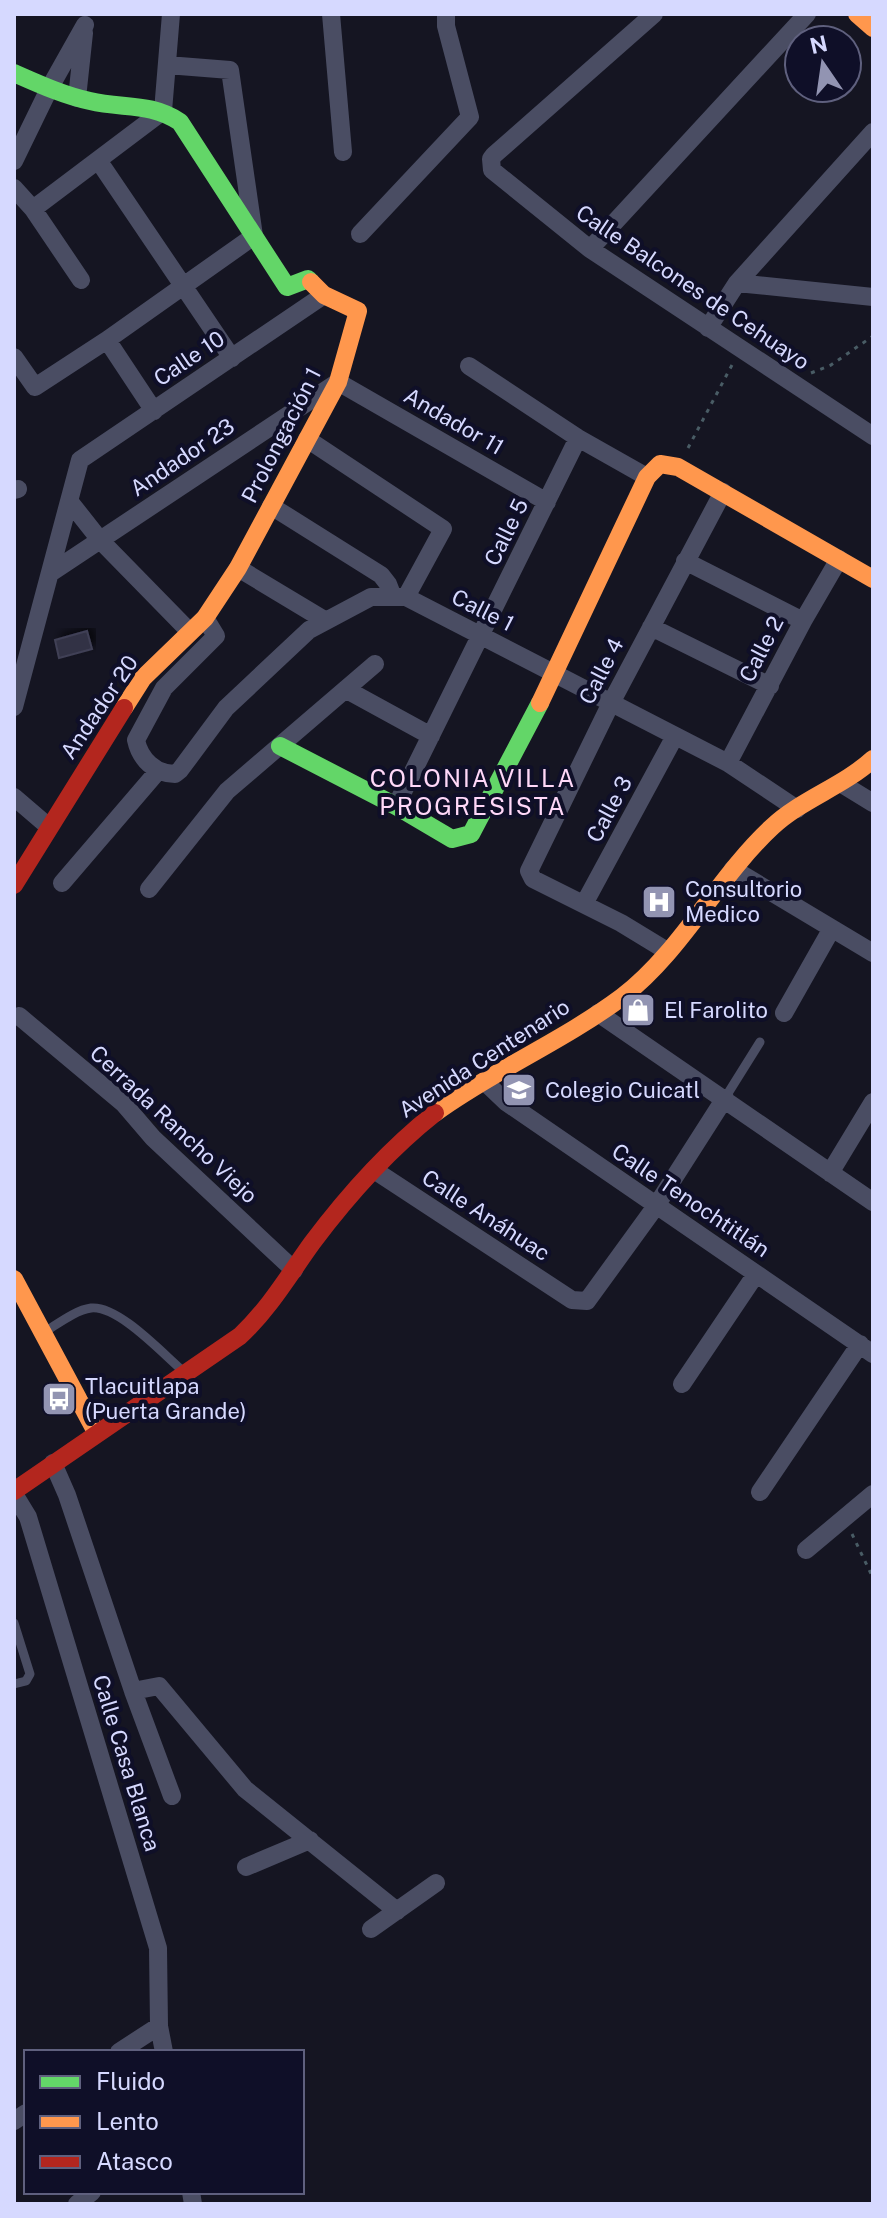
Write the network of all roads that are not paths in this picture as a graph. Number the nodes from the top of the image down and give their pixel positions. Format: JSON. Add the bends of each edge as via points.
{"nodes":[{"id":1,"x":171,"y":14,"type":"edge"},
{"id":2,"x":331,"y":14,"type":"edge"},
{"id":3,"x":654,"y":14,"type":"edge"},
{"id":4,"x":807,"y":14,"type":"edge"},
{"id":5,"x":857,"y":14,"type":"edge"},
{"id":6,"x":451,"y":18,"type":"edge"},
{"id":7,"x":85,"y":20,"type":"edge"},
{"id":8,"x":873,"y":28,"type":"edge"},
{"id":9,"x":167,"y":65,"type":"junction"},
{"id":10,"x":14,"y":73,"type":"edge"},
{"id":11,"x":49,"y":89,"type":"junction"},
{"id":12,"x":77,"y":98,"type":"junction"},
{"id":13,"x":163,"y":111,"type":"junction"},
{"id":14,"x":873,"y":132,"type":"edge"},
{"id":15,"x":343,"y":152,"type":"dead end"},
{"id":16,"x":98,"y":160,"type":"junction"},
{"id":17,"x":14,"y":161,"type":"edge"},
{"id":18,"x":14,"y":188,"type":"edge"},
{"id":19,"x":33,"y":209,"type":"junction"},
{"id":20,"x":360,"y":234,"type":"dead end"},
{"id":21,"x":254,"y":236,"type":"junction"},
{"id":22,"x":590,"y":249,"type":"junction"},
{"id":23,"x":81,"y":280,"type":"dead end"},
{"id":24,"x":737,"y":283,"type":"junction"},
{"id":25,"x":182,"y":286,"type":"junction"},
{"id":26,"x":324,"y":295,"type":"junction"},
{"id":27,"x":873,"y":297,"type":"edge"},
{"id":28,"x":708,"y":328,"type":"junction"},
{"id":29,"x":107,"y":340,"type":"junction"},
{"id":30,"x":14,"y":357,"type":"edge"},
{"id":31,"x":232,"y":358,"type":"junction"},
{"id":32,"x":469,"y":366,"type":"dead end"},
{"id":33,"x":338,"y":382,"type":"junction"},
{"id":34,"x":154,"y":411,"type":"junction"},
{"id":35,"x":873,"y":436,"type":"edge"},
{"id":36,"x":578,"y":438,"type":"junction"},
{"id":37,"x":307,"y":439,"type":"junction"},
{"id":38,"x":647,"y":477,"type":"junction"},
{"id":39,"x":723,"y":492,"type":"junction"},
{"id":40,"x":70,"y":502,"type":"junction"},
{"id":41,"x":547,"y":502,"type":"junction"},
{"id":42,"x":271,"y":506,"type":"junction"},
{"id":43,"x":100,"y":540,"type":"junction"},
{"id":44,"x":839,"y":559,"type":"junction"},
{"id":45,"x":685,"y":561,"type":"junction"},
{"id":46,"x":238,"y":568,"type":"junction"},
{"id":47,"x":52,"y":572,"type":"junction"},
{"id":48,"x":873,"y":579,"type":"edge"},
{"id":49,"x":399,"y":597,"type":"junction"},
{"id":50,"x":205,"y":618,"type":"junction"},
{"id":51,"x":326,"y":621,"type":"junction"},
{"id":52,"x":803,"y":621,"type":"junction"},
{"id":53,"x":651,"y":627,"type":"junction"},
{"id":54,"x":190,"y":632,"type":"junction"},
{"id":55,"x":481,"y":636,"type":"junction"},
{"id":56,"x":375,"y":664,"type":"dead end"},
{"id":57,"x":555,"y":674,"type":"junction"},
{"id":58,"x":770,"y":686,"type":"junction"},
{"id":59,"x":347,"y":690,"type":"junction"},
{"id":60,"x":611,"y":703,"type":"junction"},
{"id":61,"x":14,"y":707,"type":"edge"},
{"id":62,"x":431,"y":736,"type":"junction"},
{"id":63,"x":675,"y":736,"type":"junction"},
{"id":64,"x":280,"y":746,"type":"junction"},
{"id":65,"x":873,"y":759,"type":"edge"},
{"id":66,"x":728,"y":763,"type":"junction"},
{"id":67,"x":158,"y":771,"type":"junction"},
{"id":68,"x":842,"y":784,"type":"junction"},
{"id":69,"x":14,"y":797,"type":"edge"},
{"id":70,"x":873,"y":803,"type":"edge"},
{"id":71,"x":396,"y":806,"type":"junction"},
{"id":72,"x":797,"y":809,"type":"junction"},
{"id":73,"x":49,"y":827,"type":"junction"},
{"id":74,"x":733,"y":869,"type":"junction"},
{"id":75,"x":62,"y":883,"type":"dead end"},
{"id":76,"x":14,"y":885,"type":"edge"},
{"id":77,"x":149,"y":889,"type":"dead end"},
{"id":78,"x":584,"y":904,"type":"junction"},
{"id":79,"x":831,"y":930,"type":"junction"},
{"id":80,"x":667,"y":951,"type":"junction"},
{"id":81,"x":873,"y":953,"type":"edge"},
{"id":82,"x":598,"y":1013,"type":"junction"},
{"id":83,"x":784,"y":1013,"type":"dead end"},
{"id":84,"x":19,"y":1016,"type":"dead end"},
{"id":85,"x":760,"y":1042,"type":"dead end"},
{"id":86,"x":485,"y":1082,"type":"junction"},
{"id":87,"x":725,"y":1098,"type":"junction"},
{"id":88,"x":873,"y":1102,"type":"edge"},
{"id":89,"x":374,"y":1170,"type":"junction"},
{"id":90,"x":830,"y":1173,"type":"junction"},
{"id":91,"x":873,"y":1202,"type":"edge"},
{"id":92,"x":656,"y":1206,"type":"junction"},
{"id":93,"x":294,"y":1270,"type":"junction"},
{"id":94,"x":756,"y":1274,"type":"junction"},
{"id":95,"x":14,"y":1279,"type":"edge"},
{"id":96,"x":43,"y":1333,"type":"junction"},
{"id":97,"x":867,"y":1349,"type":"edge"},
{"id":98,"x":186,"y":1374,"type":"junction"},
{"id":99,"x":682,"y":1384,"type":"dead end"},
{"id":100,"x":96,"y":1432,"type":"junction"},
{"id":101,"x":53,"y":1463,"type":"junction"},
{"id":102,"x":760,"y":1492,"type":"dead end"},
{"id":103,"x":14,"y":1493,"type":"edge"},
{"id":104,"x":873,"y":1494,"type":"edge"},
{"id":105,"x":806,"y":1550,"type":"dead end"},
{"id":106,"x":14,"y":1623,"type":"edge"},
{"id":107,"x":14,"y":1684,"type":"edge"},
{"id":108,"x":133,"y":1691,"type":"junction"},
{"id":109,"x":172,"y":1796,"type":"dead end"},
{"id":110,"x":310,"y":1840,"type":"junction"},
{"id":111,"x":246,"y":1867,"type":"dead end"},
{"id":112,"x":436,"y":1883,"type":"dead end"},
{"id":113,"x":397,"y":1911,"type":"junction"},
{"id":114,"x":371,"y":1929,"type":"dead end"},
{"id":115,"x":159,"y":2026,"type":"junction"},
{"id":116,"x":122,"y":2050,"type":"edge"},
{"id":117,"x":164,"y":2050,"type":"edge"}],
"edges":[{"from":1,"to":9,"type":"street"},
{"from":2,"to":15,"type":"street"},
{"from":3,"to":22,"type":"street","name":"Calle Balcones de Cehuayo","via":[[491,159],[492,170]]},
{"from":4,"to":22,"type":"street"},
{"from":5,"to":8,"type":"street"},
{"from":6,"to":20,"type":"street","via":[[470,117]]},
{"from":7,"to":11,"type":"street"},
{"from":7,"to":12,"type":"street"},
{"from":9,"to":13,"type":"street"},
{"from":9,"to":21,"type":"street","via":[[230,70]]},
{"from":10,"to":11,"type":"street"},
{"from":11,"to":12,"type":"street"},
{"from":11,"to":17,"type":"street"},
{"from":12,"to":13,"type":"street"},
{"from":13,"to":16,"type":"street"},
{"from":13,"to":21,"type":"street","via":[[180,122]]},
{"from":14,"to":24,"type":"street"},
{"from":16,"to":19,"type":"street"},
{"from":16,"to":25,"type":"street"},
{"from":18,"to":19,"type":"street"},
{"from":19,"to":23,"type":"street"},
{"from":21,"to":25,"type":"street"},
{"from":21,"to":26,"type":"street","via":[[287,287],[308,279]]},
{"from":22,"to":28,"type":"street","name":"Calle Balcones de Cehuayo"},
{"from":24,"to":27,"type":"street"},
{"from":24,"to":28,"type":"street"},
{"from":25,"to":29,"type":"street"},
{"from":25,"to":31,"type":"street"},
{"from":26,"to":31,"type":"street","name":"Calle 10"},
{"from":26,"to":33,"type":"street","name":"Prolongación 1","via":[[358,311]]},
{"from":28,"to":35,"type":"street","name":"Calle Balcones de Cehuayo"},
{"from":29,"to":30,"type":"street","via":[[35,387]]},
{"from":29,"to":34,"type":"street"},
{"from":31,"to":34,"type":"street","name":"Calle 10"},
{"from":32,"to":36,"type":"street"},
{"from":33,"to":37,"type":"street","name":"Prolongación 1"},
{"from":33,"to":41,"type":"street","name":"Andador 11"},
{"from":33,"to":43,"type":"street","name":"Andador 23"},
{"from":34,"to":40,"type":"street","name":"Calle 10","via":[[80,460]]},
{"from":36,"to":38,"type":"street"},
{"from":36,"to":41,"type":"street","name":"Calle 5"},
{"from":37,"to":42,"type":"street","name":"Prolongación 1"},
{"from":37,"to":49,"type":"street","via":[[443,529]]},
{"from":38,"to":39,"type":"street","via":[[660,464],[678,467]]},
{"from":38,"to":57,"type":"street","name":"Calle 4"},
{"from":39,"to":44,"type":"street"},
{"from":39,"to":45,"type":"street","name":"Calle 4"},
{"from":40,"to":43,"type":"street"},
{"from":40,"to":47,"type":"street"},
{"from":41,"to":55,"type":"street","name":"Calle 5"},
{"from":42,"to":46,"type":"street","name":"Prolongación 1"},
{"from":42,"to":49,"type":"street","via":[[381,575]]},
{"from":43,"to":47,"type":"street","name":"Andador 23"},
{"from":43,"to":54,"type":"street"},
{"from":44,"to":48,"type":"street"},
{"from":44,"to":52,"type":"street","name":"Calle 2"},
{"from":45,"to":52,"type":"street"},
{"from":45,"to":53,"type":"street","name":"Calle 4"},
{"from":46,"to":50,"type":"street","name":"Andador 20"},
{"from":46,"to":51,"type":"street"},
{"from":47,"to":61,"type":"street"},
{"from":49,"to":51,"type":"street","via":[[371,597]]},
{"from":49,"to":55,"type":"street","name":"Calle 1"},
{"from":50,"to":54,"type":"street","name":"Andador 20"},
{"from":50,"to":67,"type":"street","via":[[216,636],[164,688],[136,740],[143,758]]},
{"from":51,"to":67,"type":"street","via":[[309,630],[226,708],[180,770]]},
{"from":52,"to":58,"type":"street","name":"Calle 2"},
{"from":53,"to":58,"type":"street"},
{"from":53,"to":60,"type":"street","name":"Calle 4"},
{"from":54,"to":73,"type":"street","name":"Andador 20","via":[[143,678]]},
{"from":55,"to":57,"type":"street","name":"Calle 1"},
{"from":55,"to":62,"type":"street","name":"Calle 5"},
{"from":56,"to":59,"type":"street"},
{"from":57,"to":60,"type":"street","name":"Calle 1"},
{"from":57,"to":71,"type":"street","name":"Calle 4","via":[[471,834],[452,839]]},
{"from":58,"to":66,"type":"street","name":"Calle 2"},
{"from":59,"to":62,"type":"street"},
{"from":59,"to":64,"type":"street"},
{"from":60,"to":63,"type":"street","name":"Calle 1"},
{"from":60,"to":78,"type":"street","name":"Calle 4","via":[[529,871]]},
{"from":62,"to":71,"type":"street","name":"Calle 5"},
{"from":63,"to":66,"type":"street","name":"Calle 1"},
{"from":63,"to":78,"type":"street","name":"Calle 3"},
{"from":64,"to":71,"type":"street"},
{"from":64,"to":77,"type":"street","via":[[227,791]]},
{"from":65,"to":68,"type":"street","name":"Avenida Centenario"},
{"from":66,"to":72,"type":"street","name":"Calle 1"},
{"from":67,"to":75,"type":"street"},
{"from":68,"to":70,"type":"street"},
{"from":68,"to":72,"type":"street","name":"Avenida Centenario"},
{"from":69,"to":73,"type":"street"},
{"from":72,"to":74,"type":"street","name":"Avenida Centenario","via":[[776,823]]},
{"from":73,"to":76,"type":"street","name":"Andador 20"},
{"from":74,"to":79,"type":"street"},
{"from":74,"to":80,"type":"street","name":"Avenida Centenario"},
{"from":78,"to":80,"type":"street"},
{"from":79,"to":81,"type":"street"},
{"from":79,"to":83,"type":"street"},
{"from":80,"to":82,"type":"street","name":"Avenida Centenario","via":[[647,976]]},
{"from":82,"to":86,"type":"street","name":"Avenida Centenario"},
{"from":82,"to":87,"type":"street"},
{"from":84,"to":93,"type":"street","name":"Cerrada Rancho Viejo","via":[[123,1103],[153,1138]]},
{"from":85,"to":87,"type":"lane"},
{"from":86,"to":89,"type":"street","name":"Avenida Centenario","via":[[422,1124]]},
{"from":86,"to":92,"type":"street","name":"Calle Tenochtitlán"},
{"from":87,"to":90,"type":"street"},
{"from":87,"to":92,"type":"street"},
{"from":88,"to":90,"type":"street"},
{"from":89,"to":92,"type":"street","name":"Calle Anáhuac","via":[[572,1300],[592,1296]]},
{"from":89,"to":93,"type":"street","name":"Avenida Centenario"},
{"from":90,"to":91,"type":"street"},
{"from":92,"to":94,"type":"street","name":"Calle Tenochtitlán"},
{"from":93,"to":98,"type":"street","name":"Avenida Centenario","via":[[257,1320]]},
{"from":94,"to":97,"type":"street","name":"Calle Tenochtitlán"},
{"from":94,"to":99,"type":"street"},
{"from":95,"to":96,"type":"street"},
{"from":96,"to":98,"type":"lane","via":[[88,1308],[102,1309],[117,1314]]},
{"from":96,"to":100,"type":"street"},
{"from":97,"to":102,"type":"street"},
{"from":98,"to":100,"type":"street","name":"Avenida Centenario"},
{"from":100,"to":101,"type":"street","name":"Avenida Centenario"},
{"from":101,"to":103,"type":"street","name":"Avenida Centenario"},
{"from":101,"to":108,"type":"street"},
{"from":103,"to":115,"type":"street","name":"Calle Casa Blanca","via":[[28,1517],[158,1948]]},
{"from":104,"to":105,"type":"street"},
{"from":106,"to":107,"type":"lane","via":[[30,1674]]},
{"from":108,"to":109,"type":"street"},
{"from":108,"to":110,"type":"street","via":[[159,1686],[245,1789]]},
{"from":110,"to":111,"type":"street"},
{"from":110,"to":113,"type":"street"},
{"from":112,"to":113,"type":"street"},
{"from":113,"to":114,"type":"street"},
{"from":115,"to":116,"type":"street"},
{"from":115,"to":117,"type":"street","name":"Calle Casa Blanca"}]}
